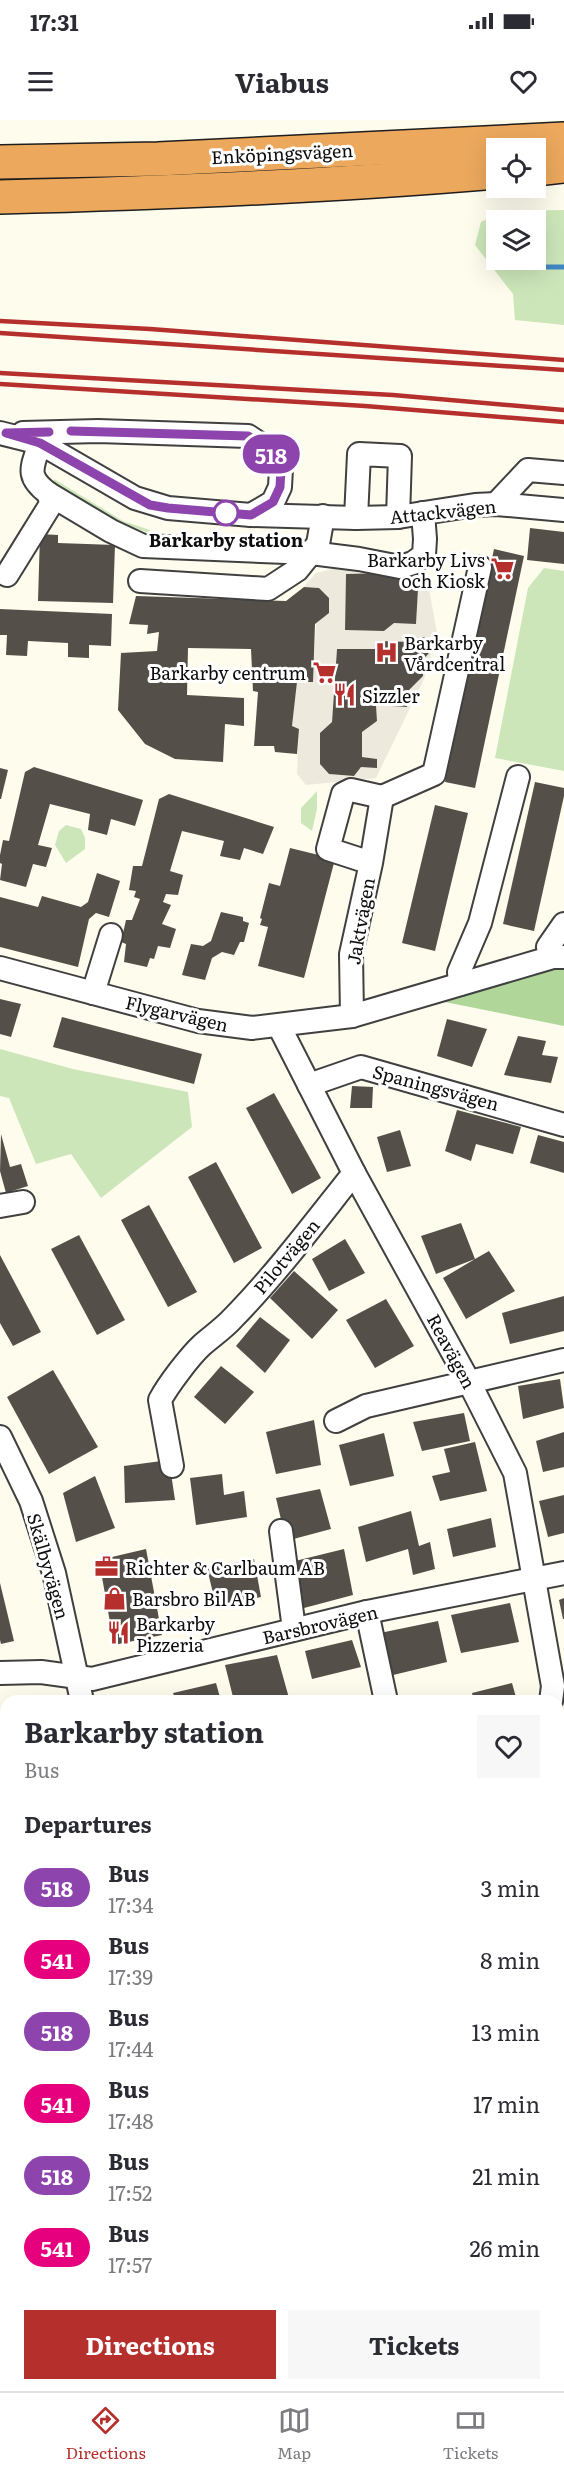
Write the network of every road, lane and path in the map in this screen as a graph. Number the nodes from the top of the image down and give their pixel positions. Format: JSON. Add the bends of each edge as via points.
{"nodes":[{"id":1,"x":564,"y":139,"type":"edge"},
{"id":2,"x":0,"y":162,"type":"edge"},
{"id":3,"x":564,"y":166,"type":"edge"},
{"id":4,"x":546,"y":168,"type":"edge"},
{"id":5,"x":486,"y":173,"type":"edge"},
{"id":6,"x":0,"y":197,"type":"edge"},
{"id":7,"x":3,"y":433,"type":"edge"},
{"id":8,"x":40,"y":443,"type":"junction"},
{"id":9,"x":564,"y":473,"type":"edge"},
{"id":10,"x":49,"y":494,"type":"junction"},
{"id":11,"x":496,"y":504,"type":"junction"},
{"id":12,"x":564,"y":510,"type":"edge"},
{"id":13,"x":423,"y":513,"type":"junction"},
{"id":14,"x":251,"y":515,"type":"junction"},
{"id":15,"x":323,"y":516,"type":"junction"},
{"id":16,"x":356,"y":518,"type":"junction"},
{"id":17,"x":398,"y":518,"type":"junction"},
{"id":18,"x":311,"y":553,"type":"junction"},
{"id":19,"x":480,"y":567,"type":"dead end"},
{"id":20,"x":7,"y":575,"type":"dead end"},
{"id":21,"x":140,"y":581,"type":"dead end"},
{"id":22,"x":518,"y":777,"type":"dead end"},
{"id":23,"x":382,"y":797,"type":"junction"},
{"id":24,"x":371,"y":863,"type":"junction"},
{"id":25,"x":564,"y":924,"type":"edge"},
{"id":26,"x":111,"y":935,"type":"dead end"},
{"id":27,"x":558,"y":957,"type":"edge"},
{"id":28,"x":0,"y":968,"type":"edge"},
{"id":29,"x":460,"y":984,"type":"junction"},
{"id":30,"x":93,"y":993,"type":"junction"},
{"id":31,"x":352,"y":1016,"type":"junction"},
{"id":32,"x":279,"y":1026,"type":"junction"},
{"id":33,"x":309,"y":1084,"type":"junction"},
{"id":34,"x":564,"y":1125,"type":"edge"},
{"id":35,"x":354,"y":1173,"type":"junction"},
{"id":36,"x":23,"y":1202,"type":"dead end"},
{"id":37,"x":0,"y":1206,"type":"edge"},
{"id":38,"x":564,"y":1360,"type":"edge"},
{"id":39,"x":469,"y":1382,"type":"junction"},
{"id":40,"x":336,"y":1421,"type":"dead end"},
{"id":41,"x":0,"y":1437,"type":"edge"},
{"id":42,"x":172,"y":1466,"type":"dead end"},
{"id":43,"x":281,"y":1531,"type":"dead end"},
{"id":44,"x":564,"y":1573,"type":"edge"},
{"id":45,"x":535,"y":1580,"type":"junction"},
{"id":46,"x":367,"y":1612,"type":"junction"},
{"id":47,"x":294,"y":1629,"type":"junction"},
{"id":48,"x":0,"y":1673,"type":"edge"},
{"id":49,"x":77,"y":1678,"type":"junction"},
{"id":50,"x":81,"y":1695,"type":"edge"},
{"id":51,"x":385,"y":1695,"type":"edge"},
{"id":52,"x":552,"y":1695,"type":"edge"}],
"edges":[{"from":1,"to":2,"type":"highway","name":"Enköpingsvägen","via":[[158,159]]},
{"from":3,"to":4,"type":"highway"},
{"from":5,"to":6,"type":"highway","name":"Enköpingsvägen","via":[[346,184]]},
{"from":7,"to":8,"type":"street","name":"Attackvägen"},
{"from":7,"to":14,"type":"street","via":[[98,431],[248,436],[268,450],[281,468],[280,487],[273,502]]},
{"from":8,"to":10,"type":"street","via":[[32,471],[36,484]]},
{"from":8,"to":14,"type":"street","name":"Attackvägen","via":[[150,505]]},
{"from":9,"to":11,"type":"street","via":[[528,470]]},
{"from":10,"to":18,"type":"street","via":[[143,546]]},
{"from":10,"to":20,"type":"street","via":[[51,504]]},
{"from":11,"to":12,"type":"street","name":"Attackvägen"},
{"from":11,"to":13,"type":"street","name":"Attackvägen"},
{"from":13,"to":17,"type":"street","name":"Attackvägen"},
{"from":13,"to":18,"type":"street","via":[[424,555],[413,563],[400,567]]},
{"from":14,"to":15,"type":"street","name":"Attackvägen"},
{"from":15,"to":16,"type":"street","name":"Attackvägen"},
{"from":15,"to":18,"type":"street","via":[[318,544]]},
{"from":16,"to":17,"type":"street","name":"Attackvägen"},
{"from":16,"to":17,"type":"street","via":[[359,454],[400,456]]},
{"from":18,"to":21,"type":"street","via":[[297,570],[268,589]]},
{"from":19,"to":23,"type":"street","via":[[434,774]]},
{"from":22,"to":29,"type":"street","via":[[480,924],[459,972]]},
{"from":23,"to":24,"type":"street","name":"Jaktvägen"},
{"from":23,"to":24,"type":"street","name":"Jaktvägen","via":[[351,790],[343,794],[328,849]]},
{"from":24,"to":31,"type":"street","name":"Jaktvägen","via":[[351,954]]},
{"from":25,"to":27,"type":"street","via":[[548,946]]},
{"from":26,"to":30,"type":"street"},
{"from":27,"to":29,"type":"street","name":"Flygarvägen"},
{"from":28,"to":30,"type":"street","name":"Flygarvägen"},
{"from":29,"to":31,"type":"street","name":"Flygarvägen"},
{"from":30,"to":32,"type":"street","name":"Flygarvägen","via":[[198,1021],[252,1028]]},
{"from":31,"to":32,"type":"street","name":"Flygarvägen"},
{"from":32,"to":33,"type":"street","name":"Reavägen"},
{"from":33,"to":34,"type":"street","name":"Spaningsvägen","via":[[361,1067]]},
{"from":33,"to":35,"type":"street","name":"Reavägen"},
{"from":35,"to":39,"type":"street","name":"Reavägen"},
{"from":35,"to":42,"type":"street","name":"Pilotvägen","via":[[282,1262],[216,1336],[201,1345],[167,1387],[160,1400]]},
{"from":36,"to":37,"type":"street"},
{"from":38,"to":39,"type":"street"},
{"from":39,"to":40,"type":"street","via":[[366,1406]]},
{"from":39,"to":45,"type":"street","name":"Reavägen","via":[[515,1473]]},
{"from":41,"to":49,"type":"street","name":"Skälbyvägen","via":[[31,1501],[54,1573]]},
{"from":43,"to":47,"type":"street"},
{"from":44,"to":45,"type":"street","name":"Barsbrovägen"},
{"from":45,"to":46,"type":"street","name":"Barsbrovägen"},
{"from":45,"to":52,"type":"street","name":"Reavägen"},
{"from":46,"to":47,"type":"street","name":"Barsbrovägen"},
{"from":46,"to":51,"type":"street"},
{"from":47,"to":49,"type":"street","name":"Barsbrovägen","via":[[92,1679]]},
{"from":48,"to":49,"type":"street","name":"Barsbrovägen","via":[[40,1672]]},
{"from":49,"to":50,"type":"street","name":"Skälbyvägen"}]}
